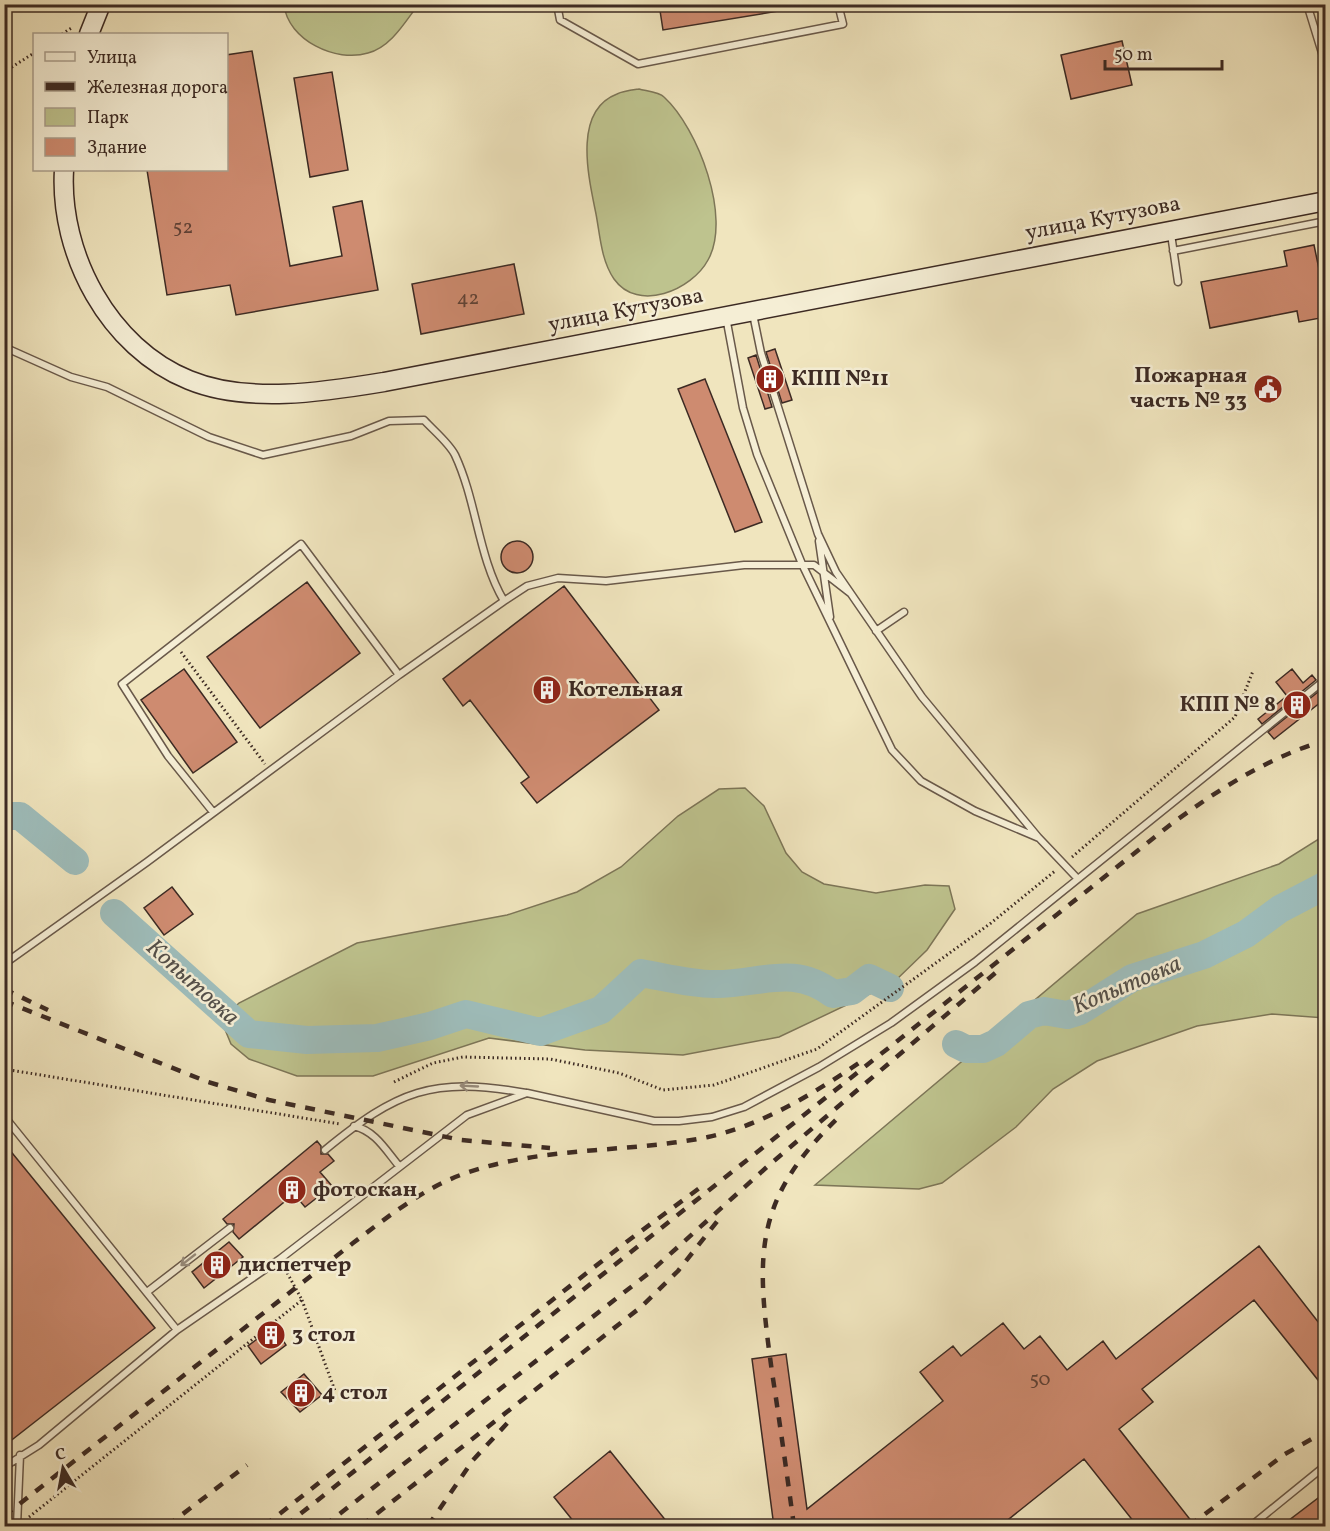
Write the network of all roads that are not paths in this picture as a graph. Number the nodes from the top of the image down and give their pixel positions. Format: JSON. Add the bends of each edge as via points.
{"nodes":[{"id":1,"x":101,"y":4,"type":"edge"},
{"id":2,"x":557,"y":4,"type":"edge"},
{"id":3,"x":838,"y":4,"type":"edge"},
{"id":4,"x":1307,"y":4,"type":"edge"},
{"id":5,"x":83,"y":29,"type":"edge"},
{"id":6,"x":1326,"y":66,"type":"edge"},
{"id":7,"x":64,"y":171,"type":"edge"},
{"id":8,"x":1326,"y":201,"type":"edge"},
{"id":9,"x":1326,"y":221,"type":"edge"},
{"id":10,"x":1170,"y":231,"type":"junction"},
{"id":11,"x":1173,"y":251,"type":"junction"},
{"id":12,"x":1178,"y":282,"type":"dead end"},
{"id":13,"x":752,"y":311,"type":"junction"},
{"id":14,"x":726,"y":316,"type":"junction"},
{"id":15,"x":4,"y":347,"type":"edge"},
{"id":16,"x":818,"y":534,"type":"junction"},
{"id":17,"x":802,"y":564,"type":"junction"},
{"id":18,"x":824,"y":571,"type":"junction"},
{"id":19,"x":850,"y":593,"type":"junction"},
{"id":20,"x":504,"y":601,"type":"junction"},
{"id":21,"x":904,"y":612,"type":"dead end"},
{"id":22,"x":832,"y":625,"type":"junction"},
{"id":23,"x":876,"y":632,"type":"junction"},
{"id":24,"x":399,"y":675,"type":"junction"},
{"id":25,"x":1326,"y":679,"type":"edge"},
{"id":26,"x":213,"y":812,"type":"junction"},
{"id":27,"x":1039,"y":838,"type":"junction"},
{"id":28,"x":1077,"y":878,"type":"junction"},
{"id":29,"x":4,"y":964,"type":"edge"},
{"id":30,"x":527,"y":1093,"type":"junction"},
{"id":31,"x":4,"y":1116,"type":"edge"},
{"id":32,"x":354,"y":1126,"type":"junction"},
{"id":33,"x":325,"y":1150,"type":"dead end"},
{"id":34,"x":399,"y":1166,"type":"junction"},
{"id":35,"x":230,"y":1228,"type":"dead end"},
{"id":36,"x":147,"y":1292,"type":"junction"},
{"id":37,"x":177,"y":1330,"type":"junction"},
{"id":38,"x":20,"y":1455,"type":"junction"},
{"id":39,"x":1326,"y":1465,"type":"edge"},
{"id":40,"x":4,"y":1467,"type":"edge"},
{"id":41,"x":17,"y":1526,"type":"edge"},
{"id":42,"x":1251,"y":1527,"type":"edge"}],
"edges":[{"from":1,"to":5,"type":"street"},
{"from":2,"to":3,"type":"lane","via":[[560,20],[638,64],[843,24]]},
{"from":4,"to":6,"type":"lane"},
{"from":7,"to":14,"type":"street","name":"улица Кутузова","via":[[74,250],[101,305],[120,329],[163,366],[190,381],[222,388],[294,393],[333,390]]},
{"from":8,"to":10,"type":"street","name":"улица Кутузова"},
{"from":9,"to":11,"type":"lane"},
{"from":10,"to":11,"type":"lane"},
{"from":10,"to":13,"type":"street","name":"улица Кутузова"},
{"from":11,"to":12,"type":"lane"},
{"from":13,"to":14,"type":"street","name":"улица Кутузова"},
{"from":13,"to":16,"type":"lane","via":[[761,353]]},
{"from":14,"to":17,"type":"lane","via":[[748,424]]},
{"from":15,"to":20,"type":"lane","via":[[71,377],[106,387],[210,437],[263,455],[351,436],[389,421],[424,420],[454,453],[476,512],[495,586]]},
{"from":16,"to":18,"type":"lane"},
{"from":16,"to":19,"type":"lane"},
{"from":17,"to":18,"type":"lane"},
{"from":17,"to":20,"type":"lane","via":[[744,565],[606,581],[558,578],[527,586]]},
{"from":17,"to":22,"type":"lane"},
{"from":18,"to":19,"type":"lane"},
{"from":18,"to":22,"type":"lane"},
{"from":19,"to":23,"type":"lane"},
{"from":20,"to":24,"type":"lane"},
{"from":21,"to":23,"type":"lane"},
{"from":22,"to":27,"type":"lane","via":[[886,738],[910,772],[975,811]]},
{"from":23,"to":27,"type":"lane","via":[[922,697]]},
{"from":24,"to":26,"type":"lane"},
{"from":24,"to":26,"type":"lane","via":[[301,544],[122,684],[168,756]]},
{"from":25,"to":28,"type":"lane"},
{"from":26,"to":29,"type":"lane"},
{"from":27,"to":28,"type":"lane"},
{"from":28,"to":30,"type":"lane","via":[[975,962],[891,1023],[744,1107],[712,1117],[654,1121]]},
{"from":30,"to":32,"type":"lane","one_way":true,"via":[[467,1085],[441,1086],[402,1096]]},
{"from":30,"to":34,"type":"lane","via":[[467,1115]]},
{"from":31,"to":36,"type":"lane"},
{"from":32,"to":33,"type":"lane"},
{"from":32,"to":34,"type":"lane","via":[[373,1134]]},
{"from":34,"to":37,"type":"lane","via":[[280,1259]]},
{"from":35,"to":36,"type":"lane","one_way":true},
{"from":36,"to":37,"type":"lane"},
{"from":37,"to":38,"type":"lane","via":[[39,1445]]},
{"from":38,"to":40,"type":"lane"},
{"from":38,"to":41,"type":"lane"},
{"from":39,"to":42,"type":"lane"}]}
